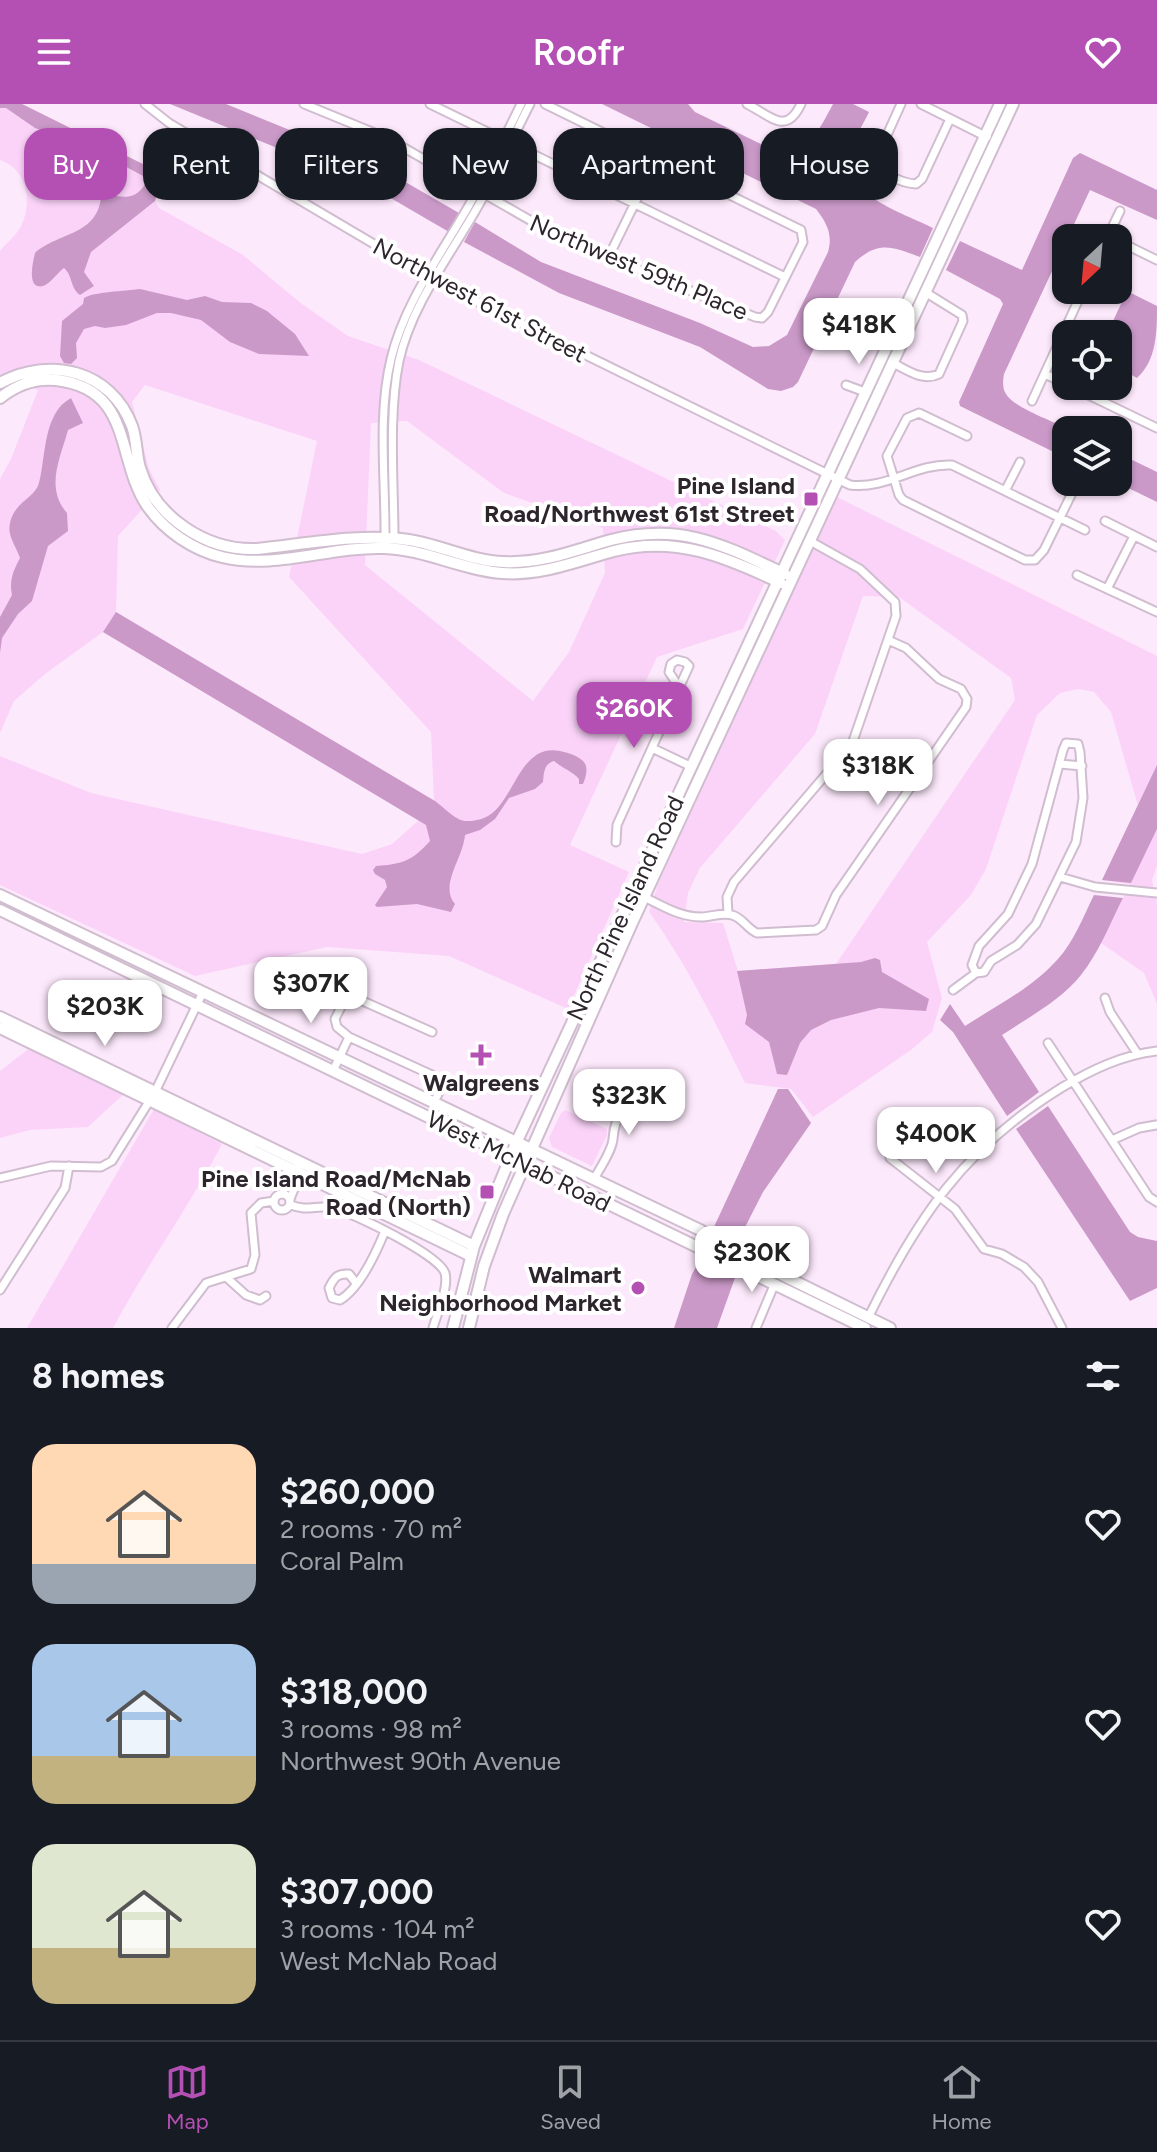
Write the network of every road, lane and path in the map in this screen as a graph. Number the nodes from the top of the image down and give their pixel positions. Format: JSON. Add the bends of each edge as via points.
{"nodes":[{"id":1,"x":145,"y":104,"type":"edge"},
{"id":2,"x":304,"y":104,"type":"edge"},
{"id":3,"x":430,"y":104,"type":"edge"},
{"id":4,"x":521,"y":104,"type":"edge"},
{"id":5,"x":530,"y":104,"type":"edge"},
{"id":6,"x":545,"y":104,"type":"edge"},
{"id":7,"x":747,"y":104,"type":"edge"},
{"id":8,"x":801,"y":104,"type":"edge"},
{"id":9,"x":901,"y":104,"type":"edge"},
{"id":10,"x":921,"y":104,"type":"edge"},
{"id":11,"x":1000,"y":104,"type":"edge"},
{"id":12,"x":1013,"y":104,"type":"edge"},
{"id":13,"x":950,"y":119,"type":"junction"},
{"id":14,"x":479,"y":128,"type":"edge"},
{"id":15,"x":511,"y":128,"type":"edge"},
{"id":16,"x":514,"y":128,"type":"edge"},
{"id":17,"x":593,"y":128,"type":"edge"},
{"id":18,"x":990,"y":139,"type":"junction"},
{"id":19,"x":537,"y":156,"type":"edge"},
{"id":20,"x":423,"y":159,"type":"edge"},
{"id":21,"x":476,"y":200,"type":"edge"},
{"id":22,"x":494,"y":200,"type":"edge"},
{"id":23,"x":637,"y":200,"type":"edge"},
{"id":24,"x":739,"y":200,"type":"edge"},
{"id":25,"x":635,"y":204,"type":"junction"},
{"id":26,"x":1120,"y":211,"type":"dead end"},
{"id":27,"x":1114,"y":224,"type":"edge"},
{"id":28,"x":1132,"y":248,"type":"edge"},
{"id":29,"x":609,"y":256,"type":"junction"},
{"id":30,"x":1157,"y":260,"type":"edge"},
{"id":31,"x":785,"y":277,"type":"junction"},
{"id":32,"x":430,"y":278,"type":"junction"},
{"id":33,"x":925,"y":292,"type":"junction"},
{"id":34,"x":1077,"y":304,"type":"edge"},
{"id":35,"x":893,"y":363,"type":"junction"},
{"id":36,"x":1045,"y":374,"type":"junction"},
{"id":37,"x":1052,"y":377,"type":"edge"},
{"id":38,"x":0,"y":383,"type":"edge"},
{"id":39,"x":846,"y":385,"type":"dead end"},
{"id":40,"x":865,"y":392,"type":"junction"},
{"id":41,"x":0,"y":398,"type":"edge"},
{"id":42,"x":1099,"y":400,"type":"edge"},
{"id":43,"x":1032,"y":401,"type":"dead end"},
{"id":44,"x":1157,"y":428,"type":"edge"},
{"id":45,"x":967,"y":436,"type":"dead end"},
{"id":46,"x":1020,"y":462,"type":"dead end"},
{"id":47,"x":833,"y":476,"type":"junction"},
{"id":48,"x":894,"y":478,"type":"junction"},
{"id":49,"x":1005,"y":491,"type":"junction"},
{"id":50,"x":1070,"y":496,"type":"edge"},
{"id":51,"x":1059,"y":517,"type":"junction"},
{"id":52,"x":1105,"y":521,"type":"dead end"},
{"id":53,"x":1085,"y":530,"type":"dead end"},
{"id":54,"x":1134,"y":536,"type":"junction"},
{"id":55,"x":810,"y":541,"type":"junction"},
{"id":56,"x":389,"y":543,"type":"junction"},
{"id":57,"x":1157,"y":547,"type":"edge"},
{"id":58,"x":1077,"y":575,"type":"dead end"},
{"id":59,"x":780,"y":577,"type":"junction"},
{"id":60,"x":791,"y":582,"type":"junction"},
{"id":61,"x":1107,"y":589,"type":"junction"},
{"id":62,"x":1157,"y":612,"type":"edge"},
{"id":63,"x":888,"y":640,"type":"junction"},
{"id":64,"x":679,"y":687,"type":"dead end"},
{"id":65,"x":652,"y":748,"type":"junction"},
{"id":66,"x":1060,"y":764,"type":"junction"},
{"id":67,"x":1082,"y":766,"type":"junction"},
{"id":68,"x":692,"y":767,"type":"junction"},
{"id":69,"x":616,"y":842,"type":"dead end"},
{"id":70,"x":1060,"y":877,"type":"junction"},
{"id":71,"x":1157,"y":893,"type":"edge"},
{"id":72,"x":639,"y":894,"type":"junction"},
{"id":73,"x":0,"y":895,"type":"edge"},
{"id":74,"x":0,"y":910,"type":"edge"},
{"id":75,"x":728,"y":913,"type":"junction"},
{"id":76,"x":976,"y":954,"type":"junction"},
{"id":77,"x":990,"y":963,"type":"junction"},
{"id":78,"x":359,"y":971,"type":"dead end"},
{"id":79,"x":976,"y":973,"type":"junction"},
{"id":80,"x":953,"y":990,"type":"dead end"},
{"id":81,"x":203,"y":992,"type":"junction"},
{"id":82,"x":347,"y":994,"type":"junction"},
{"id":83,"x":1105,"y":998,"type":"dead end"},
{"id":84,"x":198,"y":1004,"type":"junction"},
{"id":85,"x":0,"y":1017,"type":"edge"},
{"id":86,"x":0,"y":1028,"type":"edge"},
{"id":87,"x":432,"y":1032,"type":"dead end"},
{"id":88,"x":349,"y":1037,"type":"junction"},
{"id":89,"x":1048,"y":1043,"type":"dead end"},
{"id":90,"x":1157,"y":1051,"type":"edge"},
{"id":91,"x":1137,"y":1053,"type":"junction"},
{"id":92,"x":339,"y":1058,"type":"junction"},
{"id":93,"x":333,"y":1071,"type":"junction"},
{"id":94,"x":1074,"y":1081,"type":"junction"},
{"id":95,"x":654,"y":1087,"type":"dead end"},
{"id":96,"x":153,"y":1096,"type":"junction"},
{"id":97,"x":434,"y":1102,"type":"junction"},
{"id":98,"x":1156,"y":1125,"type":"edge"},
{"id":99,"x":1112,"y":1140,"type":"junction"},
{"id":100,"x":517,"y":1141,"type":"junction"},
{"id":101,"x":533,"y":1149,"type":"junction"},
{"id":102,"x":510,"y":1157,"type":"junction"},
{"id":103,"x":890,"y":1158,"type":"dead end"},
{"id":104,"x":525,"y":1164,"type":"junction"},
{"id":105,"x":69,"y":1166,"type":"junction"},
{"id":106,"x":299,"y":1169,"type":"junction"},
{"id":107,"x":0,"y":1178,"type":"edge"},
{"id":108,"x":594,"y":1179,"type":"junction"},
{"id":109,"x":282,"y":1194,"type":"junction"},
{"id":110,"x":939,"y":1196,"type":"junction"},
{"id":111,"x":274,"y":1201,"type":"junction"},
{"id":112,"x":291,"y":1202,"type":"junction"},
{"id":113,"x":1156,"y":1202,"type":"edge"},
{"id":114,"x":385,"y":1231,"type":"junction"},
{"id":115,"x":472,"y":1251,"type":"junction"},
{"id":116,"x":226,"y":1277,"type":"junction"},
{"id":117,"x":777,"y":1279,"type":"junction"},
{"id":118,"x":356,"y":1283,"type":"dead end"},
{"id":119,"x":0,"y":1290,"type":"edge"},
{"id":120,"x":266,"y":1296,"type":"dead end"},
{"id":121,"x":866,"y":1324,"type":"edge"},
{"id":122,"x":758,"y":1327,"type":"edge"},
{"id":123,"x":172,"y":1328,"type":"edge"},
{"id":124,"x":433,"y":1328,"type":"edge"},
{"id":125,"x":453,"y":1328,"type":"edge"},
{"id":126,"x":469,"y":1328,"type":"edge"},
{"id":127,"x":890,"y":1328,"type":"edge"},
{"id":128,"x":1062,"y":1328,"type":"edge"}],
"edges":[{"from":1,"to":32,"type":"street","name":"Northwest 61st Street"},
{"from":2,"to":20,"type":"street","name":"Northwest 59th Place"},
{"from":3,"to":14,"type":"street"},
{"from":4,"to":15,"type":"street"},
{"from":5,"to":16,"type":"street"},
{"from":6,"to":17,"type":"street"},
{"from":7,"to":8,"type":"street","via":[[782,122],[790,122]]},
{"from":9,"to":13,"type":"street","via":[[877,165],[909,184],[922,179]]},
{"from":10,"to":13,"type":"street"},
{"from":11,"to":18,"type":"main road","name":"North Pine Island Road"},
{"from":12,"to":18,"type":"main road","name":"North Pine Island Road"},
{"from":13,"to":18,"type":"street"},
{"from":18,"to":33,"type":"main road","name":"North Pine Island Road"},
{"from":18,"to":40,"type":"main road","name":"North Pine Island Road"},
{"from":19,"to":25,"type":"street"},
{"from":21,"to":32,"type":"street"},
{"from":22,"to":29,"type":"street","name":"Northwest 59th Place","via":[[542,229]]},
{"from":23,"to":25,"type":"street"},
{"from":24,"to":31,"type":"street","via":[[801,230],[803,242]]},
{"from":25,"to":29,"type":"street"},
{"from":25,"to":31,"type":"street"},
{"from":26,"to":27,"type":"street"},
{"from":28,"to":30,"type":"street"},
{"from":29,"to":31,"type":"street","name":"Northwest 59th Place","via":[[762,318]]},
{"from":32,"to":47,"type":"street","name":"Northwest 61st Street"},
{"from":32,"to":56,"type":"street","via":[[399,362]]},
{"from":33,"to":35,"type":"main road","name":"North Pine Island Road"},
{"from":33,"to":35,"type":"street","via":[[962,315],[963,321],[939,374],[927,378]]},
{"from":34,"to":36,"type":"street"},
{"from":35,"to":47,"type":"main road","name":"North Pine Island Road"},
{"from":36,"to":37,"type":"street"},
{"from":36,"to":43,"type":"street"},
{"from":38,"to":56,"type":"main road","via":[[36,369],[75,372],[94,380],[111,394],[132,426],[147,484],[170,516],[204,539],[241,550]]},
{"from":39,"to":40,"type":"street"},
{"from":40,"to":47,"type":"main road","name":"North Pine Island Road"},
{"from":41,"to":56,"type":"main road","via":[[35,381],[70,382],[89,390],[115,417],[149,508],[200,549],[250,560]]},
{"from":42,"to":44,"type":"street"},
{"from":45,"to":48,"type":"street","via":[[913,414],[901,425],[887,456]]},
{"from":46,"to":49,"type":"street"},
{"from":47,"to":48,"type":"street","name":"Northwest 61st Street","via":[[863,487]]},
{"from":47,"to":55,"type":"main road","name":"North Pine Island Road"},
{"from":47,"to":59,"type":"main road","name":"North Pine Island Road"},
{"from":48,"to":49,"type":"street","name":"Northwest 61st Street","via":[[929,465],[952,465]]},
{"from":48,"to":51,"type":"street","via":[[903,500],[1025,560],[1035,560],[1044,550]]},
{"from":49,"to":51,"type":"street","name":"Northwest 61st Street"},
{"from":50,"to":51,"type":"street"},
{"from":51,"to":53,"type":"street","name":"Northwest 61st Street"},
{"from":52,"to":54,"type":"street"},
{"from":54,"to":57,"type":"street"},
{"from":54,"to":61,"type":"street"},
{"from":55,"to":60,"type":"main road","name":"North Pine Island Road"},
{"from":55,"to":63,"type":"street","via":[[860,569],[895,602]]},
{"from":56,"to":59,"type":"main road","via":[[433,544],[482,559],[523,562],[633,536],[678,533],[718,544]]},
{"from":58,"to":61,"type":"street"},
{"from":59,"to":60,"type":"main road"},
{"from":59,"to":68,"type":"main road","name":"North Pine Island Road"},
{"from":60,"to":72,"type":"main road","name":"North Pine Island Road"},
{"from":61,"to":62,"type":"street"},
{"from":63,"to":75,"type":"street","via":[[852,744],[734,882],[727,897]]},
{"from":63,"to":75,"type":"street","via":[[961,689],[966,707],[836,895],[822,926],[757,933]]},
{"from":64,"to":65,"type":"street"},
{"from":65,"to":68,"type":"street"},
{"from":65,"to":69,"type":"street","via":[[617,825]]},
{"from":66,"to":67,"type":"street"},
{"from":66,"to":67,"type":"street","via":[[1066,743],[1072,742],[1078,744]]},
{"from":66,"to":76,"type":"street","via":[[1032,864],[1002,924]]},
{"from":67,"to":70,"type":"street","via":[[1081,824]]},
{"from":68,"to":72,"type":"main road","name":"North Pine Island Road"},
{"from":70,"to":71,"type":"street","via":[[1095,887]]},
{"from":70,"to":77,"type":"street","via":[[1036,924]]},
{"from":72,"to":75,"type":"street","via":[[687,916]]},
{"from":72,"to":100,"type":"main road","name":"North Pine Island Road"},
{"from":72,"to":101,"type":"main road","name":"North Pine Island Road"},
{"from":73,"to":81,"type":"main road","name":"West McNab Road"},
{"from":74,"to":84,"type":"main road","name":"West McNab Road"},
{"from":76,"to":77,"type":"street"},
{"from":76,"to":79,"type":"street"},
{"from":77,"to":79,"type":"street"},
{"from":78,"to":82,"type":"street"},
{"from":79,"to":80,"type":"street"},
{"from":81,"to":84,"type":"street"},
{"from":81,"to":92,"type":"main road","name":"West McNab Road"},
{"from":82,"to":87,"type":"street"},
{"from":82,"to":88,"type":"street","via":[[335,1019]]},
{"from":83,"to":91,"type":"street"},
{"from":84,"to":93,"type":"main road","name":"West McNab Road"},
{"from":84,"to":96,"type":"street"},
{"from":85,"to":96,"type":"main road"},
{"from":86,"to":96,"type":"main road"},
{"from":88,"to":92,"type":"street"},
{"from":88,"to":97,"type":"street","via":[[445,1081]]},
{"from":89,"to":94,"type":"street"},
{"from":90,"to":91,"type":"street"},
{"from":91,"to":94,"type":"street"},
{"from":92,"to":93,"type":"street"},
{"from":92,"to":97,"type":"main road","name":"West McNab Road"},
{"from":93,"to":102,"type":"main road","name":"West McNab Road"},
{"from":94,"to":99,"type":"street"},
{"from":94,"to":110,"type":"street","via":[[1013,1121]]},
{"from":95,"to":108,"type":"street","via":[[624,1106]]},
{"from":96,"to":105,"type":"street","via":[[112,1161]]},
{"from":96,"to":106,"type":"main road"},
{"from":97,"to":100,"type":"main road","name":"West McNab Road"},
{"from":98,"to":99,"type":"street"},
{"from":99,"to":113,"type":"street"},
{"from":100,"to":101,"type":"main road","name":"West McNab Road"},
{"from":100,"to":102,"type":"main road","name":"North Pine Island Road"},
{"from":101,"to":104,"type":"main road","name":"North Pine Island Road"},
{"from":101,"to":108,"type":"main road","name":"West McNab Road"},
{"from":102,"to":104,"type":"main road","name":"West McNab Road"},
{"from":102,"to":115,"type":"main road","name":"North Pine Island Road"},
{"from":103,"to":110,"type":"street"},
{"from":104,"to":117,"type":"main road","name":"West McNab Road"},
{"from":104,"to":126,"type":"main road","name":"North Pine Island Road","via":[[484,1266]]},
{"from":105,"to":107,"type":"street"},
{"from":105,"to":119,"type":"street","via":[[65,1188]]},
{"from":106,"to":109,"type":"street"},
{"from":106,"to":112,"type":"street"},
{"from":106,"to":115,"type":"main road"},
{"from":108,"to":117,"type":"main road","name":"West McNab Road","via":[[698,1229]]},
{"from":109,"to":111,"type":"street"},
{"from":109,"to":112,"type":"street"},
{"from":110,"to":121,"type":"street","via":[[909,1239]]},
{"from":110,"to":128,"type":"street","via":[[984,1249],[1011,1258],[1038,1282]]},
{"from":111,"to":112,"type":"street","via":[[280,1210]]},
{"from":111,"to":116,"type":"street","via":[[261,1203],[251,1213],[251,1269]]},
{"from":112,"to":114,"type":"street","via":[[301,1209],[328,1206]]},
{"from":114,"to":118,"type":"street"},
{"from":114,"to":124,"type":"street","via":[[442,1268],[446,1280]]},
{"from":115,"to":125,"type":"main road","name":"North Pine Island Road"},
{"from":116,"to":120,"type":"street","via":[[246,1295],[260,1300]]},
{"from":116,"to":123,"type":"street","via":[[201,1288]]},
{"from":117,"to":121,"type":"main road","name":"West McNab Road"},
{"from":117,"to":122,"type":"street"},
{"from":121,"to":127,"type":"main road","name":"West McNab Road"}]}
